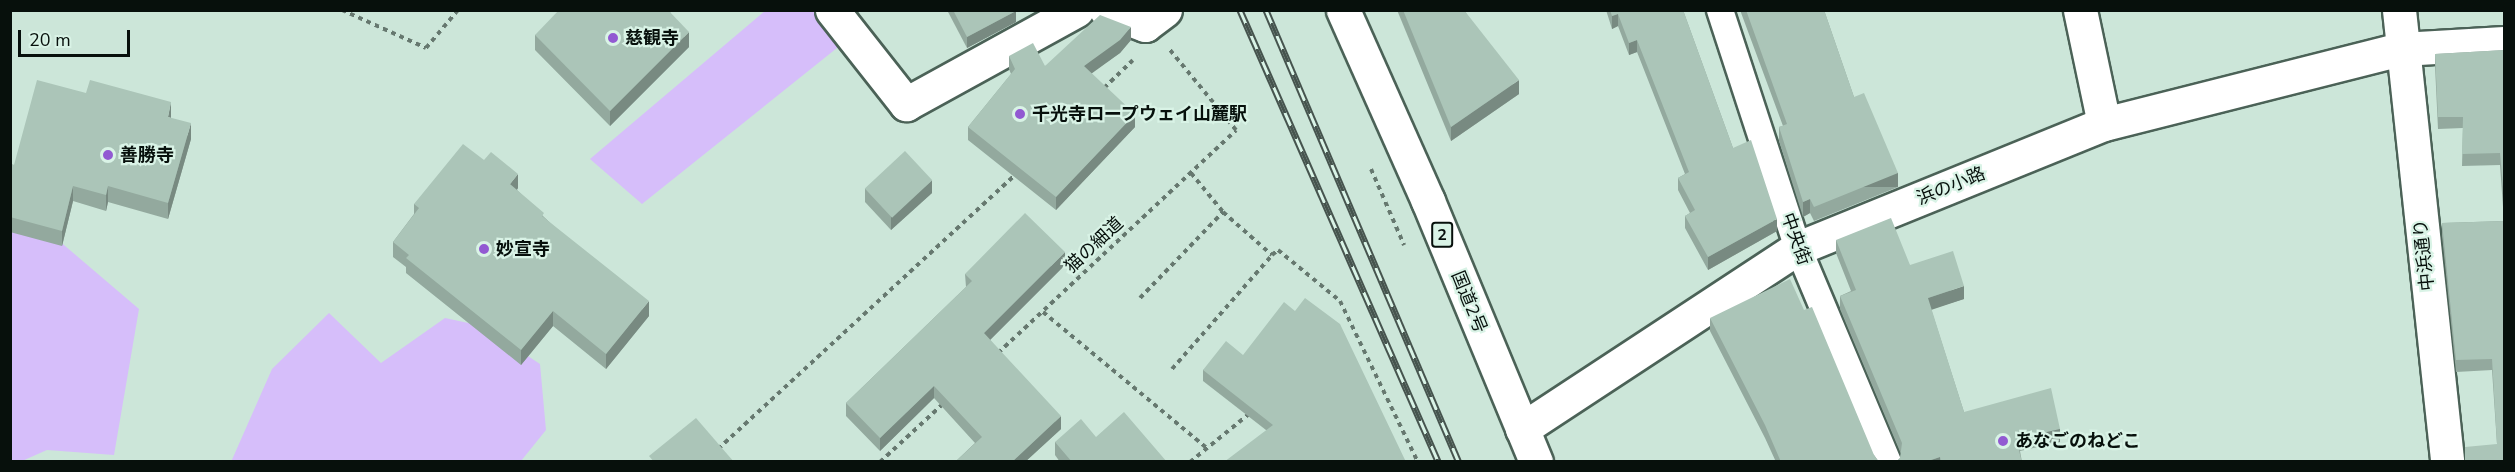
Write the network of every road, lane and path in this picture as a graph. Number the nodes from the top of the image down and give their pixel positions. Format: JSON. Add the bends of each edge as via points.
{"nodes":[{"id":1,"x":342,"y":10,"type":"edge"},
{"id":2,"x":458,"y":10,"type":"edge"},
{"id":3,"x":832,"y":10,"type":"edge"},
{"id":4,"x":1077,"y":10,"type":"edge"},
{"id":5,"x":1106,"y":10,"type":"edge"},
{"id":6,"x":1343,"y":10,"type":"edge"},
{"id":7,"x":1719,"y":10,"type":"edge"},
{"id":8,"x":2080,"y":10,"type":"edge"},
{"id":9,"x":2399,"y":10,"type":"edge"},
{"id":10,"x":1156,"y":24,"type":"edge"},
{"id":11,"x":2505,"y":43,"type":"edge"},
{"id":12,"x":2401,"y":50,"type":"junction"},
{"id":13,"x":1099,"y":93,"type":"edge"},
{"id":14,"x":2104,"y":124,"type":"junction"},
{"id":15,"x":1023,"y":168,"type":"edge"},
{"id":16,"x":1191,"y":173,"type":"junction"},
{"id":17,"x":1223,"y":212,"type":"junction"},
{"id":18,"x":1798,"y":248,"type":"junction"},
{"id":19,"x":1272,"y":255,"type":"junction"},
{"id":20,"x":1140,"y":298,"type":"dead end"},
{"id":21,"x":1043,"y":312,"type":"junction"},
{"id":22,"x":992,"y":359,"type":"edge"},
{"id":23,"x":1172,"y":369,"type":"dead end"},
{"id":24,"x":949,"y":398,"type":"edge"},
{"id":25,"x":1257,"y":406,"type":"edge"},
{"id":26,"x":1522,"y":429,"type":"junction"},
{"id":27,"x":1208,"y":449,"type":"junction"},
{"id":28,"x":715,"y":452,"type":"edge"},
{"id":29,"x":880,"y":462,"type":"edge"},
{"id":30,"x":1190,"y":462,"type":"edge"},
{"id":31,"x":1418,"y":462,"type":"edge"},
{"id":32,"x":1536,"y":462,"type":"edge"},
{"id":33,"x":1888,"y":462,"type":"edge"},
{"id":34,"x":2447,"y":462,"type":"edge"}],
"edges":[{"from":1,"to":2,"type":"path","via":[[426,48]]},
{"from":3,"to":4,"type":"main road","via":[[906,104]]},
{"from":5,"to":10,"type":"main road"},
{"from":6,"to":26,"type":"main road","name":"国道2号","number":"2","via":[[1428,201]]},
{"from":7,"to":18,"type":"street","name":"中央街"},
{"from":8,"to":14,"type":"main road"},
{"from":9,"to":12,"type":"main road","name":"中浜通り"},
{"from":10,"to":13,"type":"path"},
{"from":10,"to":16,"type":"path","name":"猫の細道","via":[[1236,130]]},
{"from":11,"to":12,"type":"main road","name":"浜の小路"},
{"from":12,"to":14,"type":"main road","name":"浜の小路"},
{"from":12,"to":34,"type":"main road","name":"中浜通り"},
{"from":14,"to":18,"type":"main road","name":"浜の小路"},
{"from":15,"to":28,"type":"path"},
{"from":16,"to":17,"type":"path"},
{"from":16,"to":21,"type":"path","name":"猫の細道"},
{"from":17,"to":19,"type":"path"},
{"from":17,"to":20,"type":"path"},
{"from":18,"to":26,"type":"main road","name":"浜の小路"},
{"from":18,"to":33,"type":"street","name":"中央街"},
{"from":19,"to":23,"type":"path"},
{"from":19,"to":31,"type":"path","via":[[1278,250],[1340,301]]},
{"from":21,"to":22,"type":"path","name":"猫の細道"},
{"from":21,"to":27,"type":"path"},
{"from":24,"to":29,"type":"path"},
{"from":25,"to":27,"type":"path"},
{"from":26,"to":32,"type":"main road","name":"国道2号","number":"2"},
{"from":27,"to":30,"type":"path"}]}
